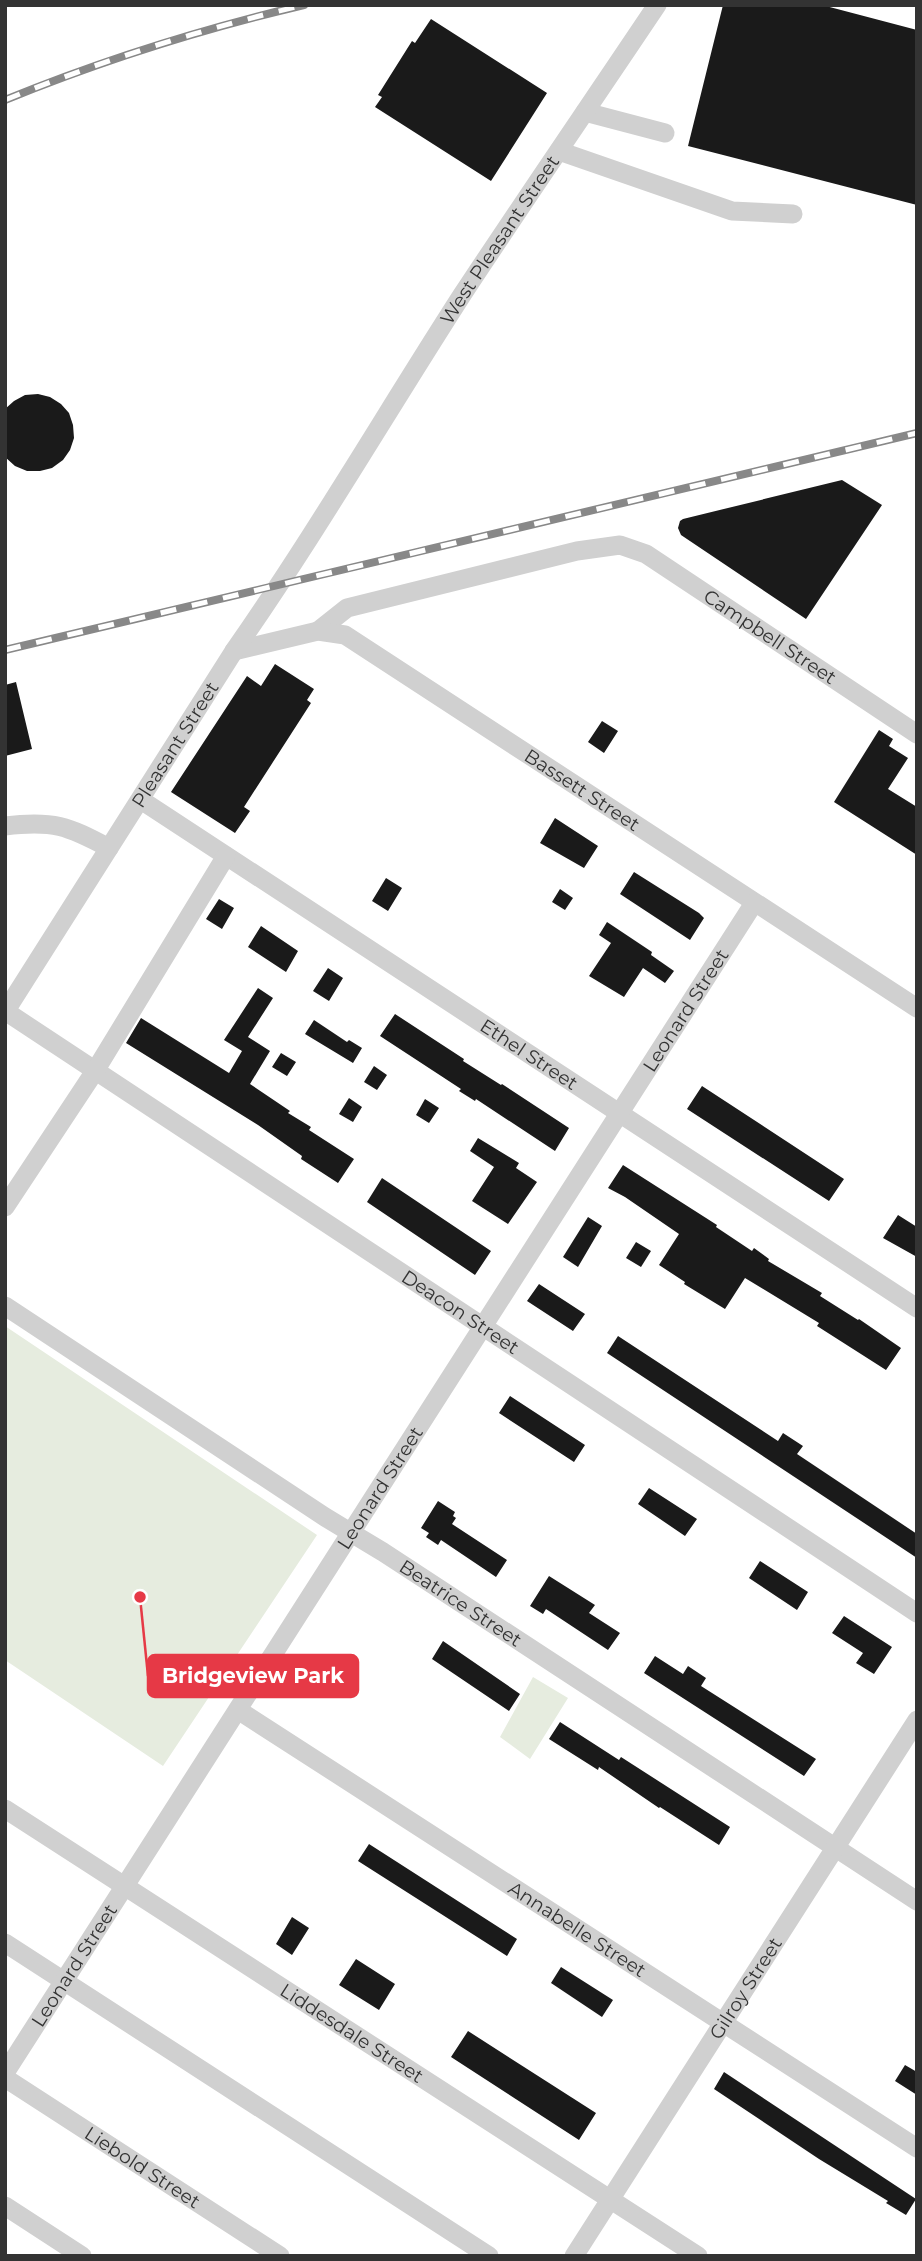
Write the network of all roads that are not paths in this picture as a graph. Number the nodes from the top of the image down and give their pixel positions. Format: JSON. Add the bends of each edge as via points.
{"nodes":[{"id":1,"x":657,"y":5,"type":"edge"},
{"id":2,"x":585,"y":112,"type":"junction"},
{"id":3,"x":664,"y":133,"type":"dead end"},
{"id":4,"x":559,"y":151,"type":"junction"},
{"id":5,"x":793,"y":214,"type":"dead end"},
{"id":6,"x":348,"y":478,"type":"joint"},
{"id":7,"x":318,"y":631,"type":"junction"},
{"id":8,"x":234,"y":651,"type":"junction"},
{"id":9,"x":917,"y":734,"type":"edge"},
{"id":10,"x":141,"y":800,"type":"junction"},
{"id":11,"x":5,"y":826,"type":"edge"},
{"id":12,"x":109,"y":848,"type":"junction"},
{"id":13,"x":226,"y":856,"type":"junction"},
{"id":14,"x":754,"y":903,"type":"junction"},
{"id":15,"x":917,"y":1008,"type":"edge"},
{"id":16,"x":5,"y":1011,"type":"edge"},
{"id":17,"x":95,"y":1071,"type":"junction"},
{"id":18,"x":619,"y":1114,"type":"junction"},
{"id":19,"x":5,"y":1207,"type":"edge"},
{"id":20,"x":5,"y":1306,"type":"edge"},
{"id":21,"x":917,"y":1308,"type":"edge"},
{"id":22,"x":483,"y":1326,"type":"junction"},
{"id":23,"x":351,"y":1533,"type":"junction"},
{"id":24,"x":917,"y":1613,"type":"edge"},
{"id":25,"x":238,"y":1710,"type":"junction"},
{"id":26,"x":917,"y":1720,"type":"edge"},
{"id":27,"x":5,"y":1809,"type":"edge"},
{"id":28,"x":835,"y":1847,"type":"junction"},
{"id":29,"x":124,"y":1886,"type":"junction"},
{"id":30,"x":917,"y":1901,"type":"edge"},
{"id":31,"x":5,"y":1943,"type":"edge"},
{"id":32,"x":65,"y":1980,"type":"junction"},
{"id":33,"x":723,"y":2023,"type":"junction"},
{"id":34,"x":5,"y":2073,"type":"edge"},
{"id":35,"x":5,"y":2078,"type":"edge"},
{"id":36,"x":917,"y":2148,"type":"edge"},
{"id":37,"x":610,"y":2199,"type":"junction"},
{"id":38,"x":5,"y":2206,"type":"edge"},
{"id":39,"x":82,"y":2256,"type":"edge"},
{"id":40,"x":280,"y":2256,"type":"edge"},
{"id":41,"x":489,"y":2256,"type":"edge"},
{"id":42,"x":573,"y":2256,"type":"edge"},
{"id":43,"x":698,"y":2256,"type":"edge"}],
"edges":[{"from":1,"to":2,"type":"street","name":"West Pleasant Street"},
{"from":2,"to":3,"type":"street"},
{"from":2,"to":4,"type":"street","name":"West Pleasant Street"},
{"from":4,"to":5,"type":"street","via":[[732,211]]},
{"from":4,"to":6,"type":"street","name":"West Pleasant Street"},
{"from":6,"to":8,"type":"street","name":"Pleasant Street"},
{"from":7,"to":8,"type":"street","name":"Bassett Street"},
{"from":7,"to":9,"type":"street","name":"Campbell Street","via":[[346,608],[577,551],[620,545],[646,554]]},
{"from":7,"to":14,"type":"street","name":"Bassett Street","via":[[345,635]]},
{"from":8,"to":10,"type":"street","name":"Pleasant Street"},
{"from":10,"to":12,"type":"street","name":"Pleasant Street"},
{"from":10,"to":13,"type":"street","name":"Ethel Street"},
{"from":11,"to":12,"type":"street","via":[[59,824]]},
{"from":12,"to":16,"type":"street","name":"Pleasant Street"},
{"from":13,"to":17,"type":"street"},
{"from":13,"to":18,"type":"street","name":"Ethel Street"},
{"from":14,"to":15,"type":"street","name":"Bassett Street"},
{"from":14,"to":18,"type":"street","name":"Leonard Street"},
{"from":16,"to":17,"type":"street","name":"Deacon Street"},
{"from":17,"to":19,"type":"street"},
{"from":17,"to":22,"type":"street","name":"Deacon Street"},
{"from":18,"to":21,"type":"street","name":"Ethel Street"},
{"from":18,"to":22,"type":"street","name":"Leonard Street"},
{"from":20,"to":23,"type":"street","name":"Beatrice Street"},
{"from":22,"to":23,"type":"street","name":"Leonard Street"},
{"from":22,"to":24,"type":"street","name":"Deacon Street"},
{"from":23,"to":25,"type":"street","name":"Leonard Street"},
{"from":23,"to":28,"type":"street","name":"Beatrice Street"},
{"from":25,"to":29,"type":"street","name":"Leonard Street"},
{"from":25,"to":33,"type":"street","name":"Annabelle Street"},
{"from":26,"to":28,"type":"street","name":"Gilroy Street"},
{"from":27,"to":29,"type":"street","name":"Liddesdale Street"},
{"from":28,"to":30,"type":"street","name":"Beatrice Street"},
{"from":28,"to":33,"type":"street","name":"Gilroy Street"},
{"from":29,"to":32,"type":"street","name":"Leonard Street"},
{"from":29,"to":37,"type":"street","name":"Liddesdale Street"},
{"from":31,"to":32,"type":"street"},
{"from":32,"to":34,"type":"street","name":"Leonard Street"},
{"from":32,"to":41,"type":"street"},
{"from":33,"to":36,"type":"street","name":"Annabelle Street"},
{"from":33,"to":37,"type":"street","name":"Gilroy Street"},
{"from":35,"to":40,"type":"street","name":"Liebold Street"},
{"from":37,"to":42,"type":"street","name":"Gilroy Street"},
{"from":37,"to":43,"type":"street","name":"Liddesdale Street"},
{"from":38,"to":39,"type":"street"}]}
